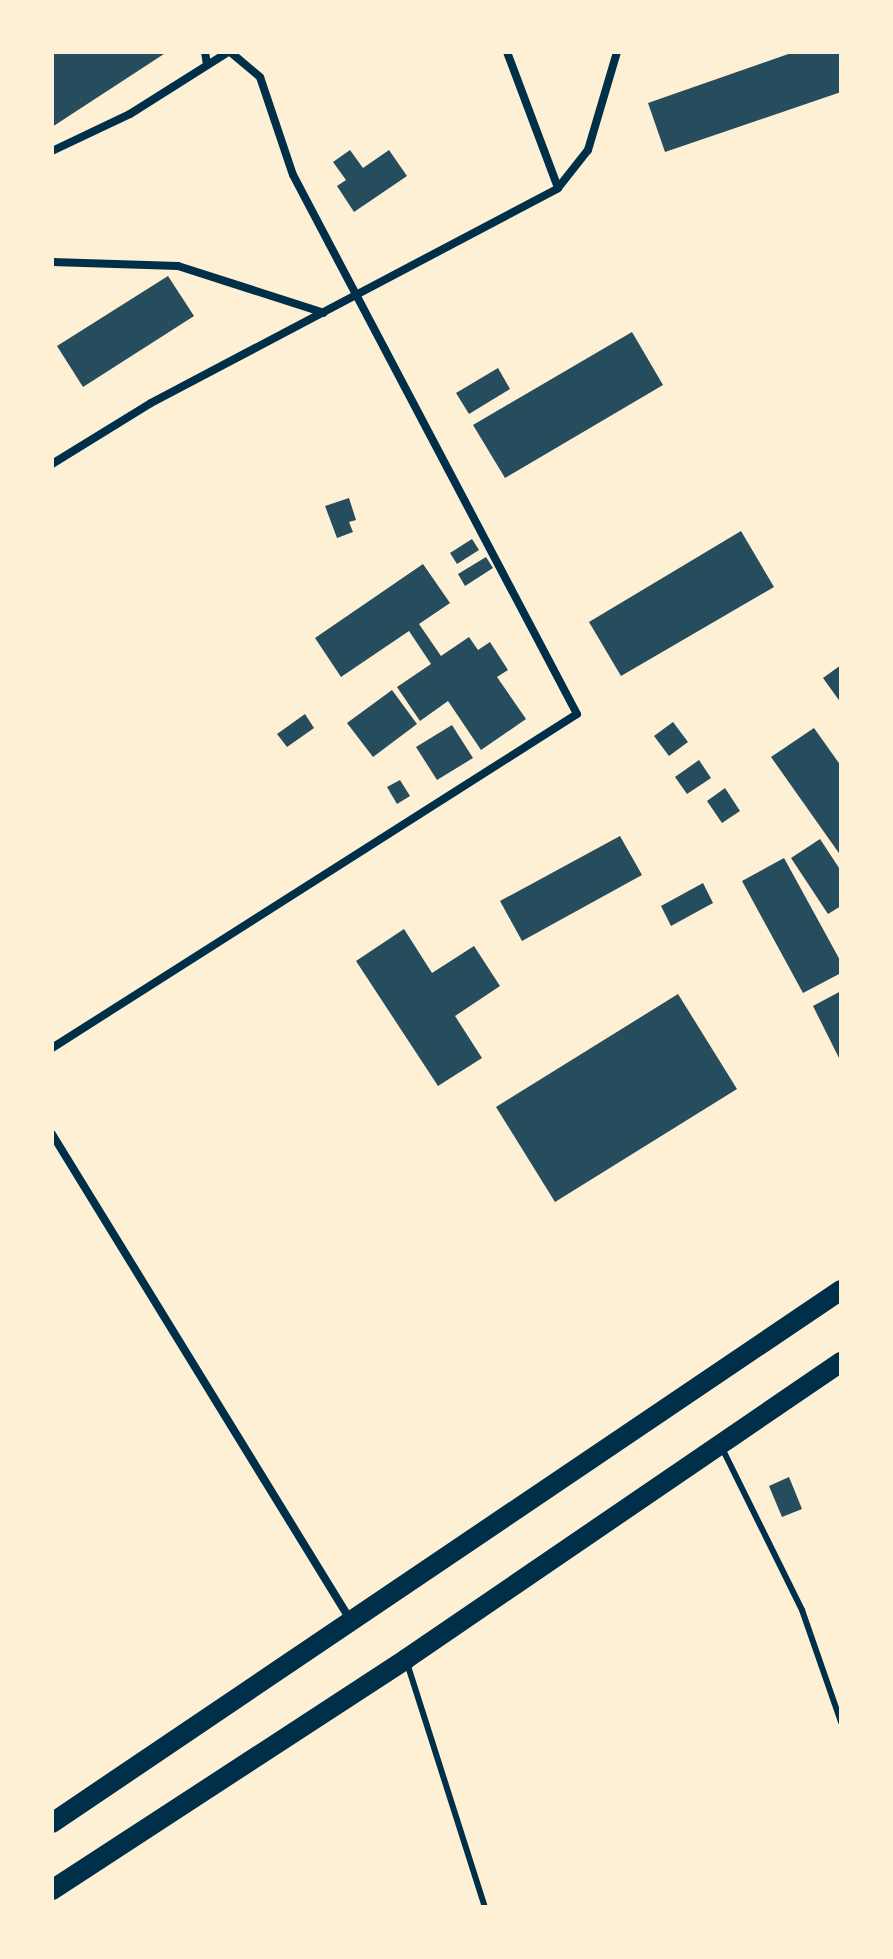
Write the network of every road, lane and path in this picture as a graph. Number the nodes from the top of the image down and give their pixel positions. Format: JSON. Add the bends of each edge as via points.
{"nodes":[{"id":1,"x":205,"y":52,"type":"edge"},
{"id":2,"x":229,"y":52,"type":"edge"},
{"id":3,"x":507,"y":52,"type":"edge"},
{"id":4,"x":617,"y":52,"type":"edge"},
{"id":5,"x":207,"y":64,"type":"junction"},
{"id":6,"x":52,"y":151,"type":"edge"},
{"id":7,"x":558,"y":188,"type":"junction"},
{"id":8,"x":52,"y":259,"type":"edge"},
{"id":9,"x":359,"y":295,"type":"junction"},
{"id":10,"x":324,"y":313,"type":"junction"},
{"id":11,"x":52,"y":464,"type":"edge"},
{"id":12,"x":52,"y":1048,"type":"edge"},
{"id":13,"x":52,"y":1134,"type":"edge"},
{"id":14,"x":841,"y":1290,"type":"edge"},
{"id":15,"x":841,"y":1362,"type":"edge"},
{"id":16,"x":720,"y":1443,"type":"junction"},
{"id":17,"x":353,"y":1624,"type":"junction"},
{"id":18,"x":406,"y":1659,"type":"junction"},
{"id":19,"x":841,"y":1722,"type":"edge"},
{"id":20,"x":52,"y":1823,"type":"edge"},
{"id":21,"x":52,"y":1890,"type":"edge"},
{"id":22,"x":485,"y":1907,"type":"edge"}],
"edges":[{"from":1,"to":5,"type":"street"},
{"from":2,"to":5,"type":"street"},
{"from":2,"to":9,"type":"street","via":[[260,77],[293,175]]},
{"from":3,"to":7,"type":"street"},
{"from":4,"to":7,"type":"street","via":[[588,150]]},
{"from":5,"to":6,"type":"street","via":[[130,114]]},
{"from":7,"to":9,"type":"street"},
{"from":8,"to":10,"type":"street","via":[[178,266]]},
{"from":9,"to":10,"type":"street"},
{"from":9,"to":12,"type":"street","via":[[577,714]]},
{"from":10,"to":11,"type":"street","via":[[151,403]]},
{"from":13,"to":17,"type":"street"},
{"from":14,"to":17,"type":"main road"},
{"from":15,"to":16,"type":"main road"},
{"from":16,"to":18,"type":"main road"},
{"from":16,"to":19,"type":"lane","via":[[802,1610]]},
{"from":17,"to":20,"type":"main road"},
{"from":18,"to":21,"type":"main road"},
{"from":18,"to":22,"type":"lane"}]}
